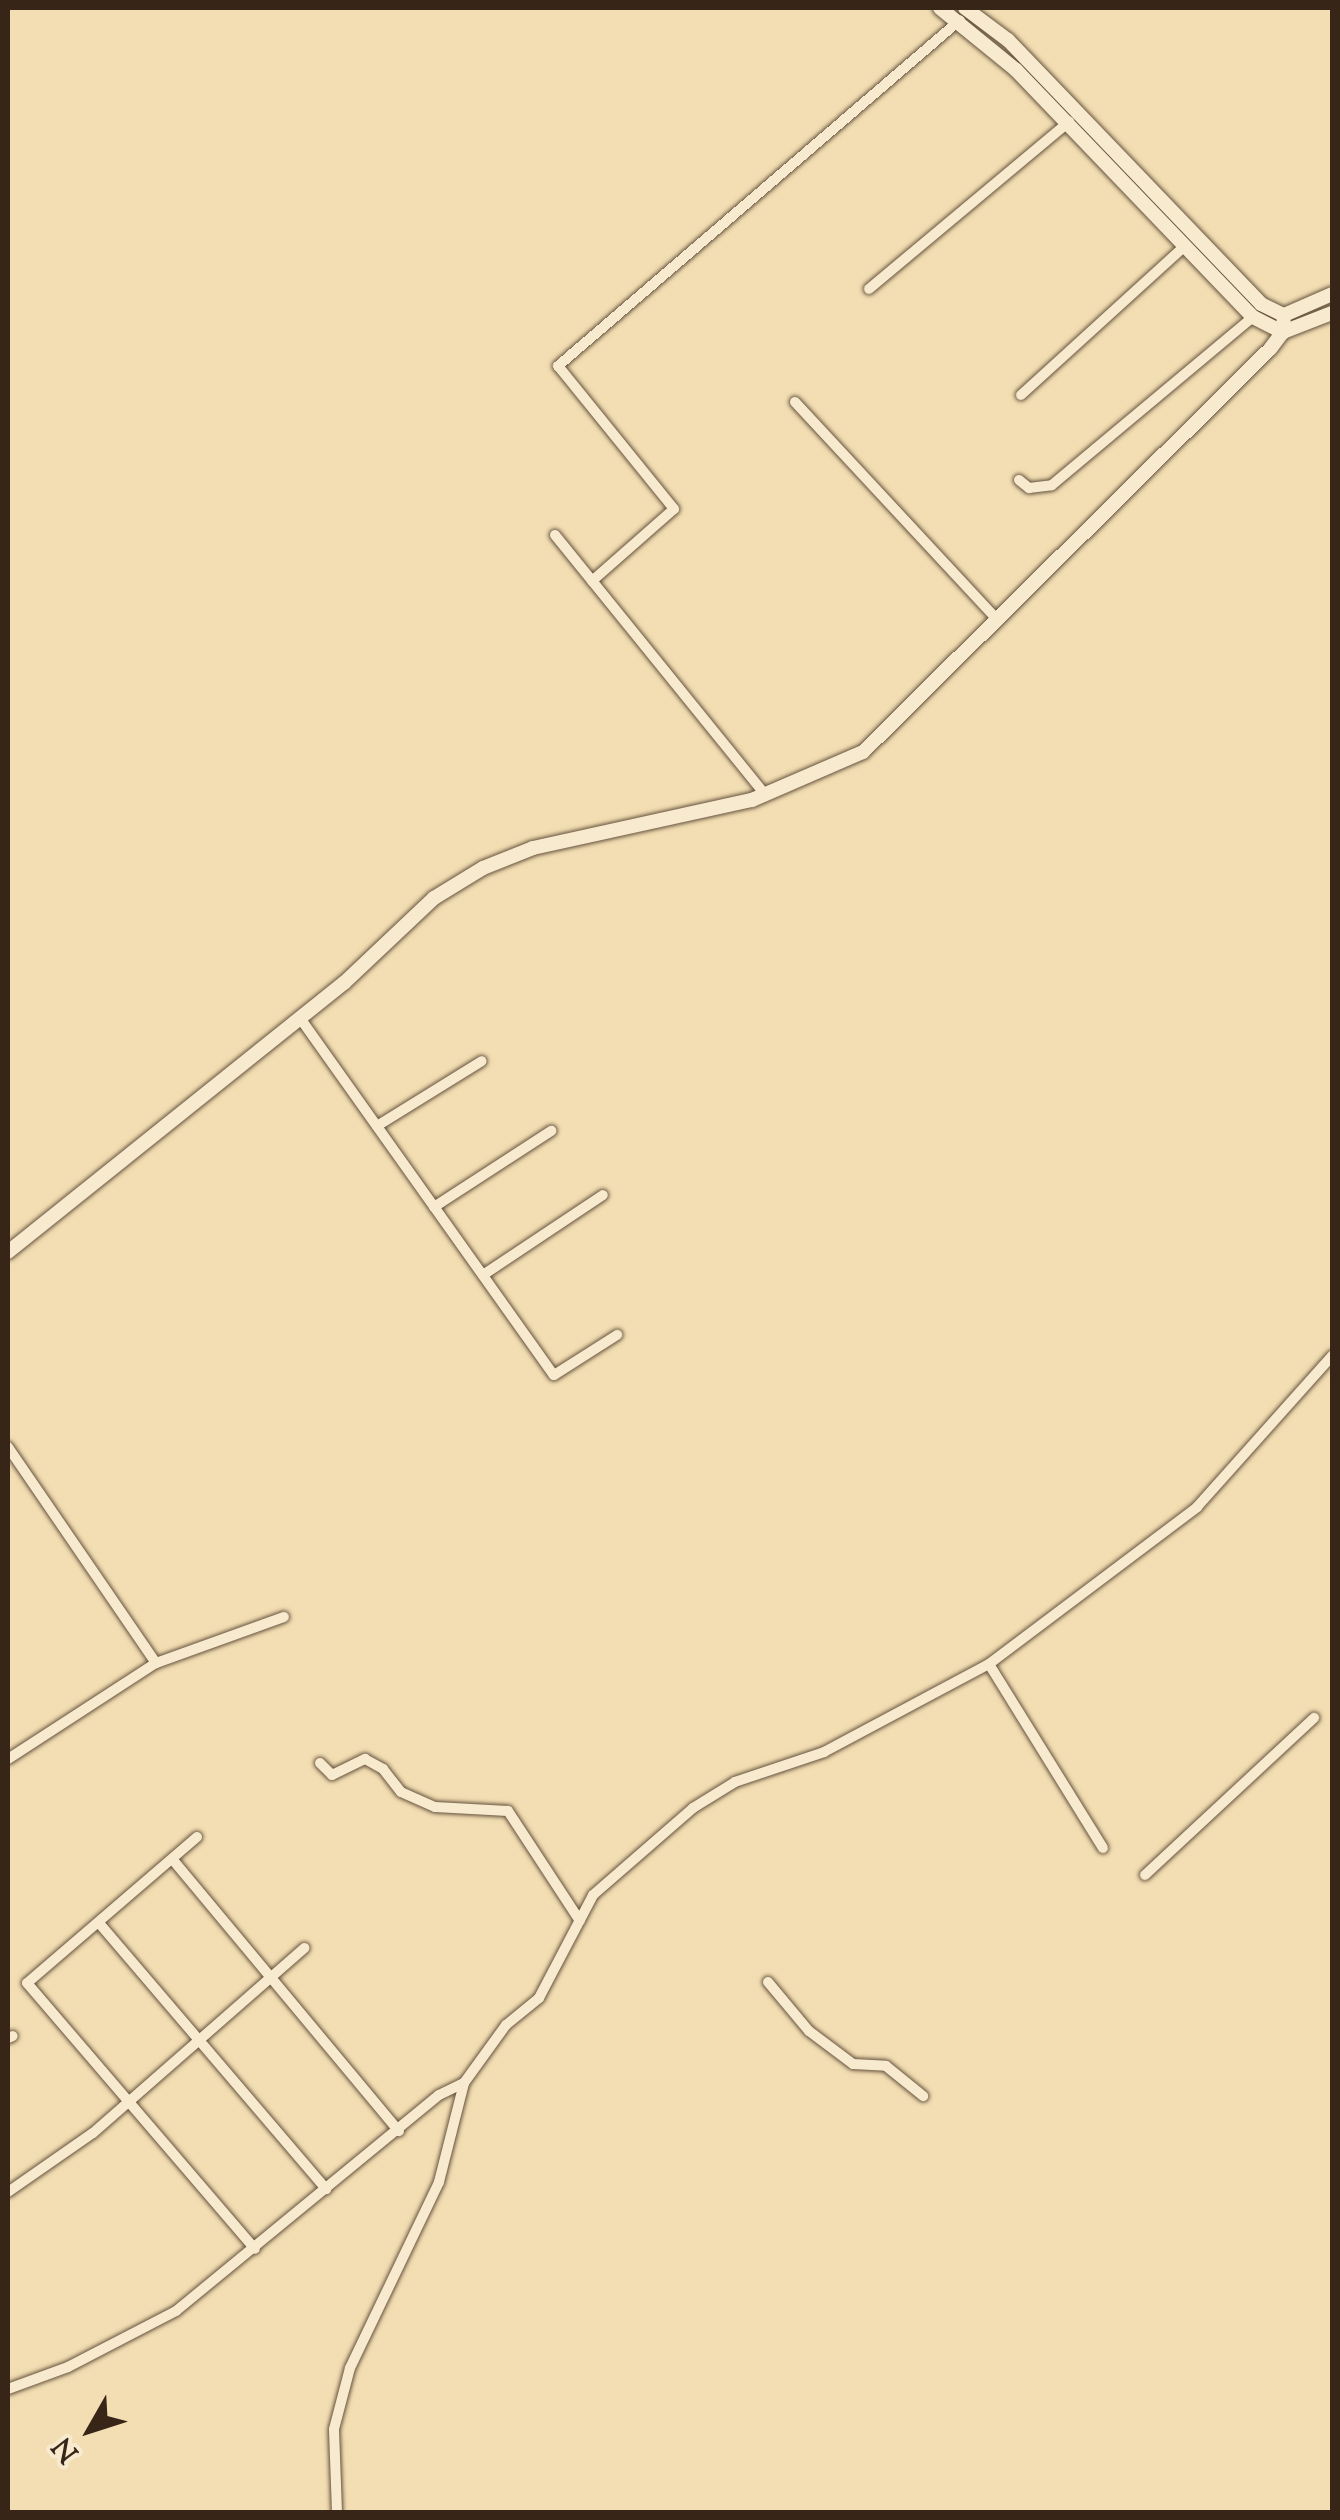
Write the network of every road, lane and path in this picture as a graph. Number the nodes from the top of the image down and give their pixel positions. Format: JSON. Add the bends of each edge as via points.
{"nodes":[{"id":1,"x":940,"y":8,"type":"edge"},
{"id":2,"x":962,"y":14,"type":"edge"},
{"id":3,"x":1068,"y":122,"type":"junction"},
{"id":4,"x":1185,"y":246,"type":"junction"},
{"id":5,"x":869,"y":289,"type":"dead end"},
{"id":6,"x":1332,"y":294,"type":"edge"},
{"id":7,"x":1332,"y":313,"type":"edge"},
{"id":8,"x":1284,"y":314,"type":"junction"},
{"id":9,"x":1253,"y":317,"type":"junction"},
{"id":10,"x":1283,"y":332,"type":"junction"},
{"id":11,"x":1021,"y":395,"type":"dead end"},
{"id":12,"x":795,"y":402,"type":"dead end"},
{"id":13,"x":1019,"y":480,"type":"dead end"},
{"id":14,"x":555,"y":535,"type":"dead end"},
{"id":15,"x":592,"y":581,"type":"junction"},
{"id":16,"x":996,"y":618,"type":"junction"},
{"id":17,"x":765,"y":794,"type":"junction"},
{"id":18,"x":300,"y":1018,"type":"junction"},
{"id":19,"x":482,"y":1061,"type":"dead end"},
{"id":20,"x":377,"y":1126,"type":"junction"},
{"id":21,"x":551,"y":1131,"type":"dead end"},
{"id":22,"x":603,"y":1195,"type":"dead end"},
{"id":23,"x":434,"y":1207,"type":"junction"},
{"id":24,"x":8,"y":1252,"type":"edge"},
{"id":25,"x":483,"y":1275,"type":"junction"},
{"id":26,"x":617,"y":1336,"type":"dead end"},
{"id":27,"x":1332,"y":1356,"type":"edge"},
{"id":28,"x":8,"y":1447,"type":"edge"},
{"id":29,"x":284,"y":1617,"type":"dead end"},
{"id":30,"x":156,"y":1663,"type":"junction"},
{"id":31,"x":989,"y":1664,"type":"junction"},
{"id":32,"x":1314,"y":1718,"type":"dead end"},
{"id":33,"x":8,"y":1760,"type":"edge"},
{"id":34,"x":320,"y":1763,"type":"dead end"},
{"id":35,"x":197,"y":1836,"type":"dead end"},
{"id":36,"x":1104,"y":1848,"type":"dead end"},
{"id":37,"x":173,"y":1860,"type":"junction"},
{"id":38,"x":1145,"y":1875,"type":"dead end"},
{"id":39,"x":580,"y":1921,"type":"junction"},
{"id":40,"x":99,"y":1923,"type":"junction"},
{"id":41,"x":304,"y":1948,"type":"dead end"},
{"id":42,"x":272,"y":1978,"type":"junction"},
{"id":43,"x":768,"y":1982,"type":"dead end"},
{"id":44,"x":198,"y":2042,"type":"junction"},
{"id":45,"x":464,"y":2083,"type":"junction"},
{"id":46,"x":924,"y":2096,"type":"dead end"},
{"id":47,"x":127,"y":2101,"type":"junction"},
{"id":48,"x":399,"y":2131,"type":"junction"},
{"id":49,"x":326,"y":2189,"type":"junction"},
{"id":50,"x":8,"y":2192,"type":"edge"},
{"id":51,"x":255,"y":2249,"type":"junction"},
{"id":52,"x":8,"y":2389,"type":"edge"},
{"id":53,"x":337,"y":2512,"type":"edge"}],
"edges":[{"from":1,"to":2,"type":"street"},
{"from":2,"to":3,"type":"street"},
{"from":2,"to":8,"type":"street","via":[[1008,40],[1247,292]]},
{"from":2,"to":15,"type":"street","via":[[558,366],[674,509]]},
{"from":3,"to":4,"type":"street"},
{"from":3,"to":5,"type":"street"},
{"from":4,"to":9,"type":"street"},
{"from":4,"to":11,"type":"street"},
{"from":6,"to":8,"type":"street"},
{"from":7,"to":10,"type":"street"},
{"from":8,"to":10,"type":"street"},
{"from":9,"to":10,"type":"street"},
{"from":9,"to":13,"type":"street","via":[[1052,485],[1029,488]]},
{"from":10,"to":16,"type":"street"},
{"from":12,"to":16,"type":"street"},
{"from":14,"to":15,"type":"street"},
{"from":15,"to":17,"type":"street"},
{"from":16,"to":17,"type":"street","via":[[863,752]]},
{"from":17,"to":18,"type":"street","via":[[532,848],[482,868],[434,898]]},
{"from":18,"to":20,"type":"street"},
{"from":18,"to":24,"type":"street"},
{"from":19,"to":20,"type":"street"},
{"from":20,"to":23,"type":"street"},
{"from":21,"to":23,"type":"street"},
{"from":22,"to":25,"type":"street"},
{"from":23,"to":25,"type":"street"},
{"from":25,"to":26,"type":"street","via":[[554,1375]]},
{"from":27,"to":31,"type":"street","via":[[1197,1508]]},
{"from":28,"to":30,"type":"street"},
{"from":29,"to":30,"type":"street"},
{"from":30,"to":33,"type":"street"},
{"from":31,"to":36,"type":"street"},
{"from":31,"to":39,"type":"street","via":[[824,1752],[734,1782],[623,1865]]},
{"from":32,"to":38,"type":"street"},
{"from":34,"to":39,"type":"street","via":[[332,1775],[364,1760],[383,1768],[401,1792],[434,1808],[508,1811]]},
{"from":35,"to":37,"type":"street"},
{"from":37,"to":40,"type":"street"},
{"from":37,"to":42,"type":"street"},
{"from":39,"to":45,"type":"street","via":[[539,1998],[506,2025]]},
{"from":40,"to":44,"type":"street"},
{"from":40,"to":47,"type":"street","via":[[27,1984]]},
{"from":41,"to":42,"type":"street"},
{"from":42,"to":44,"type":"street"},
{"from":42,"to":48,"type":"street"},
{"from":43,"to":46,"type":"street","via":[[853,2064],[886,2066]]},
{"from":44,"to":47,"type":"street"},
{"from":44,"to":49,"type":"street"},
{"from":45,"to":48,"type":"street","via":[[439,2095]]},
{"from":45,"to":53,"type":"street","via":[[438,2182],[350,2368],[334,2430]]},
{"from":47,"to":50,"type":"street"},
{"from":47,"to":51,"type":"street"},
{"from":48,"to":49,"type":"street"},
{"from":49,"to":51,"type":"street"},
{"from":51,"to":52,"type":"street","via":[[176,2311],[68,2367]]}]}
